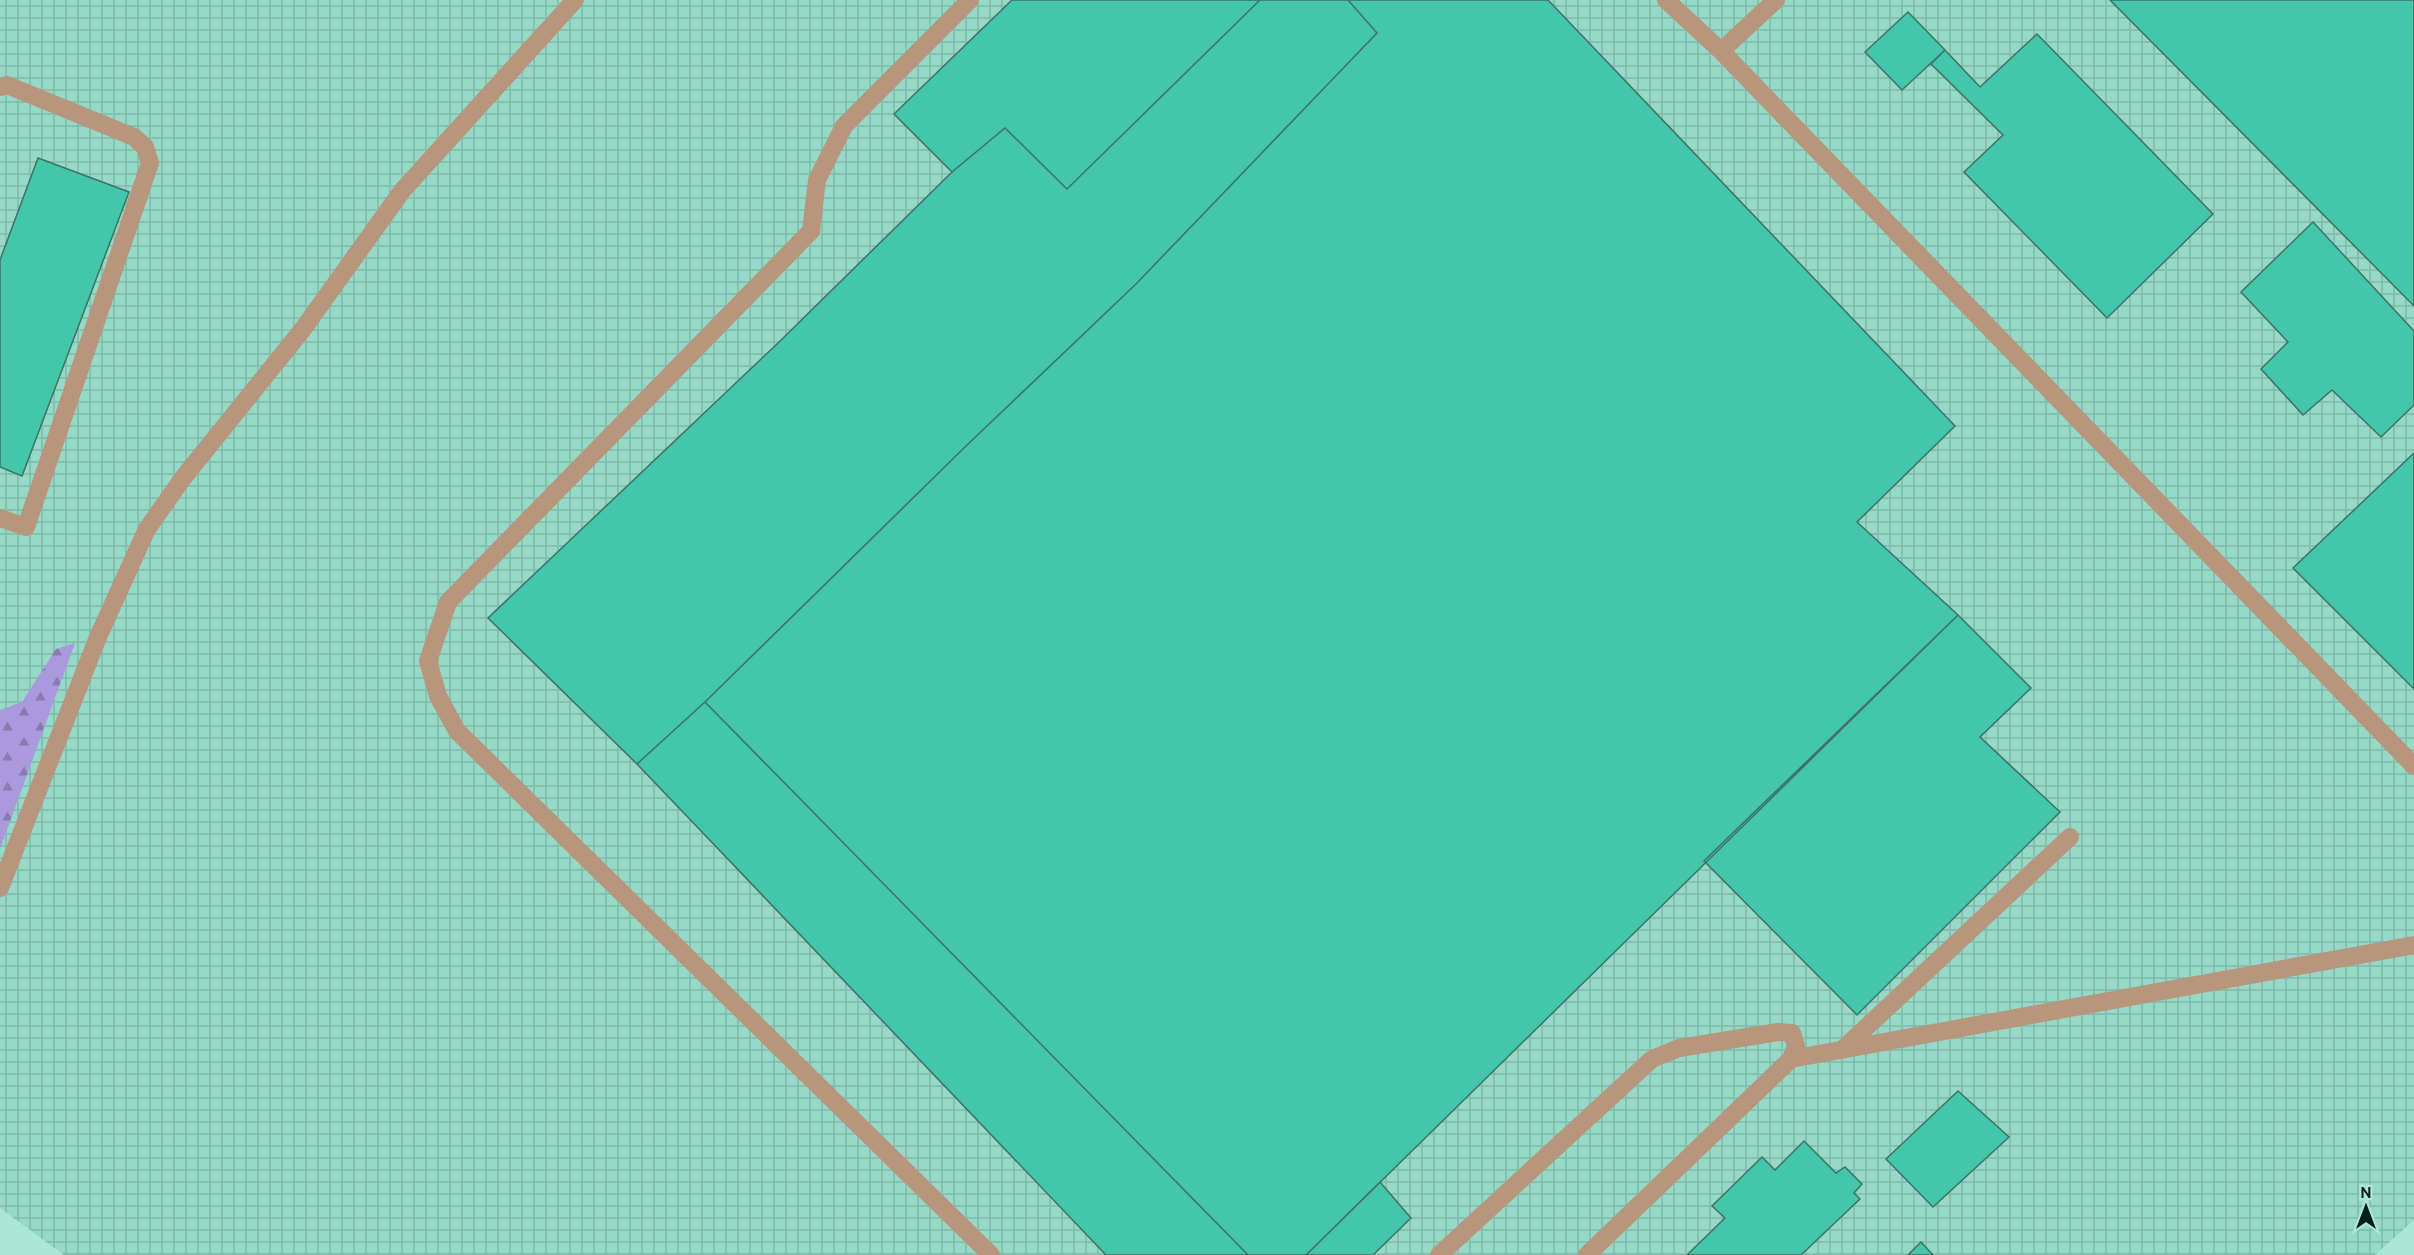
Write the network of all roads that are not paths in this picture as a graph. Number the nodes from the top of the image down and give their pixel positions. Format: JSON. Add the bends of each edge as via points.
{"nodes":[{"id":1,"x":575,"y":0,"type":"edge"},
{"id":2,"x":970,"y":0,"type":"edge"},
{"id":3,"x":1666,"y":0,"type":"edge"},
{"id":4,"x":1776,"y":0,"type":"edge"},
{"id":5,"x":1721,"y":51,"type":"junction"},
{"id":6,"x":0,"y":87,"type":"edge"},
{"id":7,"x":0,"y":518,"type":"edge"},
{"id":8,"x":2414,"y":766,"type":"edge"},
{"id":9,"x":2070,"y":837,"type":"dead end"},
{"id":10,"x":0,"y":888,"type":"edge"},
{"id":11,"x":2414,"y":945,"type":"edge"},
{"id":12,"x":1843,"y":1049,"type":"junction"},
{"id":13,"x":1791,"y":1059,"type":"junction"},
{"id":14,"x":991,"y":1255,"type":"edge"},
{"id":15,"x":1439,"y":1255,"type":"edge"},
{"id":16,"x":1587,"y":1255,"type":"edge"}],
"edges":[{"from":1,"to":10,"type":"street","via":[[402,190],[303,329],[147,529],[98,637]]},
{"from":2,"to":14,"type":"street","via":[[844,126],[817,180],[811,231],[448,602],[429,661],[438,696],[458,731]]},
{"from":3,"to":5,"type":"street"},
{"from":4,"to":5,"type":"street"},
{"from":5,"to":8,"type":"street"},
{"from":6,"to":7,"type":"street","via":[[7,85],[134,137],[145,147],[150,163],[26,527]]},
{"from":9,"to":12,"type":"street"},
{"from":11,"to":12,"type":"street"},
{"from":12,"to":13,"type":"street"},
{"from":13,"to":15,"type":"street","via":[[1796,1046],[1792,1033],[1778,1032],[1679,1048],[1652,1059]]},
{"from":13,"to":16,"type":"street"}]}
